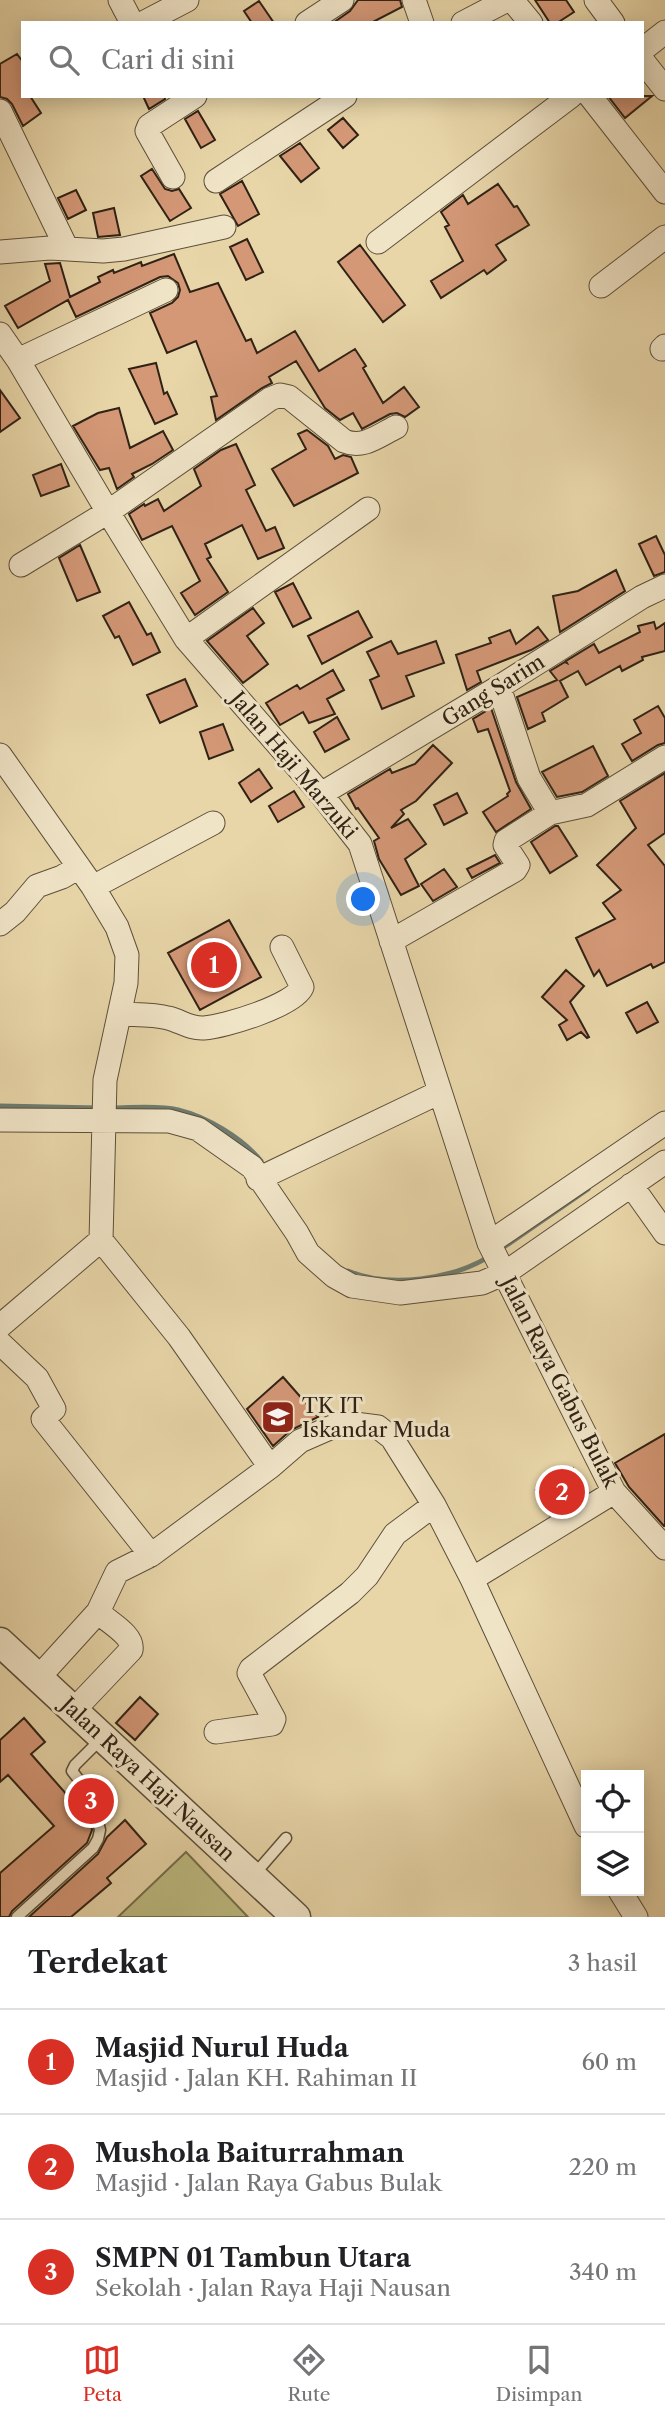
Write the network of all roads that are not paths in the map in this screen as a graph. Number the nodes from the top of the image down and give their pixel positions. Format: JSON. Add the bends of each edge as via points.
{"nodes":[{"id":1,"x":120,"y":0,"type":"edge"},
{"id":2,"x":187,"y":0,"type":"edge"},
{"id":3,"x":342,"y":0,"type":"edge"},
{"id":4,"x":414,"y":0,"type":"edge"},
{"id":5,"x":510,"y":0,"type":"edge"},
{"id":6,"x":596,"y":0,"type":"edge"},
{"id":7,"x":131,"y":21,"type":"edge"},
{"id":8,"x":147,"y":21,"type":"edge"},
{"id":9,"x":310,"y":21,"type":"edge"},
{"id":10,"x":421,"y":21,"type":"edge"},
{"id":11,"x":467,"y":21,"type":"edge"},
{"id":12,"x":529,"y":21,"type":"edge"},
{"id":13,"x":612,"y":21,"type":"edge"},
{"id":14,"x":665,"y":32,"type":"edge"},
{"id":15,"x":644,"y":48,"type":"edge"},
{"id":16,"x":644,"y":63,"type":"edge"},
{"id":17,"x":665,"y":89,"type":"edge"},
{"id":18,"x":192,"y":98,"type":"edge"},
{"id":19,"x":342,"y":98,"type":"edge"},
{"id":20,"x":568,"y":98,"type":"edge"},
{"id":21,"x":592,"y":98,"type":"edge"},
{"id":22,"x":0,"y":111,"type":"edge"},
{"id":23,"x":173,"y":177,"type":"dead end"},
{"id":24,"x":216,"y":181,"type":"dead end"},
{"id":25,"x":665,"y":192,"type":"edge"},
{"id":26,"x":224,"y":226,"type":"dead end"},
{"id":27,"x":665,"y":237,"type":"edge"},
{"id":28,"x":378,"y":242,"type":"dead end"},
{"id":29,"x":67,"y":249,"type":"junction"},
{"id":30,"x":0,"y":252,"type":"edge"},
{"id":31,"x":601,"y":286,"type":"dead end"},
{"id":32,"x":166,"y":290,"type":"dead end"},
{"id":33,"x":0,"y":334,"type":"edge"},
{"id":34,"x":18,"y":360,"type":"junction"},
{"id":35,"x":396,"y":427,"type":"dead end"},
{"id":36,"x":368,"y":509,"type":"dead end"},
{"id":37,"x":108,"y":512,"type":"junction"},
{"id":38,"x":21,"y":565,"type":"dead end"},
{"id":39,"x":665,"y":586,"type":"edge"},
{"id":40,"x":186,"y":639,"type":"junction"},
{"id":41,"x":499,"y":687,"type":"junction"},
{"id":42,"x":0,"y":755,"type":"edge"},
{"id":43,"x":665,"y":757,"type":"edge"},
{"id":44,"x":321,"y":794,"type":"junction"},
{"id":45,"x":550,"y":813,"type":"junction"},
{"id":46,"x":213,"y":823,"type":"dead end"},
{"id":47,"x":79,"y":867,"type":"junction"},
{"id":48,"x":93,"y":887,"type":"junction"},
{"id":49,"x":0,"y":924,"type":"edge"},
{"id":50,"x":391,"y":941,"type":"junction"},
{"id":51,"x":282,"y":947,"type":"dead end"},
{"id":52,"x":120,"y":1014,"type":"junction"},
{"id":53,"x":440,"y":1092,"type":"junction"},
{"id":54,"x":0,"y":1120,"type":"edge"},
{"id":55,"x":104,"y":1122,"type":"junction"},
{"id":56,"x":665,"y":1123,"type":"edge"},
{"id":57,"x":665,"y":1162,"type":"edge"},
{"id":58,"x":258,"y":1179,"type":"junction"},
{"id":59,"x":631,"y":1185,"type":"junction"},
{"id":60,"x":665,"y":1233,"type":"edge"},
{"id":61,"x":101,"y":1240,"type":"junction"},
{"id":62,"x":489,"y":1243,"type":"junction"},
{"id":63,"x":505,"y":1273,"type":"junction"},
{"id":64,"x":0,"y":1326,"type":"edge"},
{"id":65,"x":0,"y":1343,"type":"edge"},
{"id":66,"x":270,"y":1467,"type":"junction"},
{"id":67,"x":614,"y":1492,"type":"junction"},
{"id":68,"x":434,"y":1505,"type":"junction"},
{"id":69,"x":665,"y":1548,"type":"edge"},
{"id":70,"x":151,"y":1555,"type":"junction"},
{"id":71,"x":472,"y":1579,"type":"junction"},
{"id":72,"x":97,"y":1612,"type":"junction"},
{"id":73,"x":0,"y":1642,"type":"edge"},
{"id":74,"x":39,"y":1677,"type":"junction"},
{"id":75,"x":74,"y":1710,"type":"junction"},
{"id":76,"x":216,"y":1732,"type":"dead end"},
{"id":77,"x":102,"y":1738,"type":"junction"},
{"id":78,"x":581,"y":1815,"type":"edge"},
{"id":79,"x":286,"y":1838,"type":"dead end"},
{"id":80,"x":253,"y":1876,"type":"junction"},
{"id":81,"x":623,"y":1896,"type":"edge"},
{"id":82,"x":17,"y":1917,"type":"edge"},
{"id":83,"x":296,"y":1917,"type":"edge"},
{"id":84,"x":635,"y":1917,"type":"edge"}],
"edges":[{"from":1,"to":7,"type":"street"},
{"from":2,"to":8,"type":"street"},
{"from":3,"to":9,"type":"street"},
{"from":4,"to":10,"type":"street"},
{"from":5,"to":11,"type":"street"},
{"from":5,"to":12,"type":"street"},
{"from":6,"to":13,"type":"street"},
{"from":14,"to":15,"type":"street"},
{"from":16,"to":17,"type":"street"},
{"from":18,"to":23,"type":"street","via":[[147,131]]},
{"from":19,"to":24,"type":"street"},
{"from":20,"to":28,"type":"street"},
{"from":21,"to":25,"type":"street"},
{"from":22,"to":29,"type":"street"},
{"from":26,"to":29,"type":"street","via":[[124,249]]},
{"from":27,"to":31,"type":"street"},
{"from":29,"to":30,"type":"street"},
{"from":32,"to":34,"type":"street"},
{"from":33,"to":34,"type":"street","name":"Jalan Haji Marzuki"},
{"from":34,"to":37,"type":"street","name":"Jalan Haji Marzuki"},
{"from":35,"to":37,"type":"street","via":[[364,444],[349,443],[280,395]]},
{"from":36,"to":40,"type":"street"},
{"from":37,"to":38,"type":"street"},
{"from":37,"to":40,"type":"street","name":"Jalan Haji Marzuki"},
{"from":39,"to":41,"type":"street","name":"Gang Sarim"},
{"from":40,"to":44,"type":"street","name":"Jalan Haji Marzuki"},
{"from":41,"to":44,"type":"street","name":"Gang Sarim"},
{"from":41,"to":45,"type":"street","via":[[529,778]]},
{"from":42,"to":47,"type":"street"},
{"from":43,"to":45,"type":"street","via":[[587,805]]},
{"from":44,"to":50,"type":"street","name":"Jalan Haji Marzuki","via":[[360,844]]},
{"from":45,"to":50,"type":"street","via":[[506,841],[518,865],[515,870]]},
{"from":46,"to":48,"type":"street"},
{"from":47,"to":48,"type":"street"},
{"from":47,"to":49,"type":"street","via":[[37,886]]},
{"from":48,"to":52,"type":"street","via":[[117,927],[127,955]]},
{"from":50,"to":53,"type":"street","name":"Jalan Haji Marzuki"},
{"from":51,"to":52,"type":"street","via":[[302,987],[299,994],[280,1004],[204,1028],[169,1018]]},
{"from":52,"to":55,"type":"street","via":[[105,1091]]},
{"from":53,"to":58,"type":"street"},
{"from":53,"to":62,"type":"street","name":"Jalan Haji Marzuki"},
{"from":54,"to":55,"type":"street"},
{"from":55,"to":58,"type":"street","via":[[169,1121],[198,1129],[252,1167]]},
{"from":55,"to":61,"type":"street"},
{"from":56,"to":62,"type":"street"},
{"from":57,"to":59,"type":"street"},
{"from":58,"to":63,"type":"street","via":[[309,1252],[352,1286],[412,1292],[482,1283]]},
{"from":59,"to":60,"type":"street"},
{"from":59,"to":63,"type":"street"},
{"from":61,"to":64,"type":"street"},
{"from":61,"to":66,"type":"street","via":[[179,1337]]},
{"from":62,"to":63,"type":"street","name":"Jalan Raya Gabus Bulak"},
{"from":63,"to":67,"type":"street","name":"Jalan Raya Gabus Bulak"},
{"from":65,"to":70,"type":"street","via":[[37,1378],[54,1409],[43,1419]]},
{"from":66,"to":68,"type":"street","via":[[300,1441],[332,1427],[362,1423],[378,1427],[392,1438]]},
{"from":66,"to":70,"type":"street"},
{"from":67,"to":69,"type":"street","name":"Jalan Raya Gabus Bulak"},
{"from":67,"to":71,"type":"street"},
{"from":68,"to":71,"type":"street"},
{"from":68,"to":76,"type":"street","via":[[395,1534],[350,1593],[251,1669],[253,1682],[274,1719],[272,1724]]},
{"from":70,"to":72,"type":"street","via":[[117,1572]]},
{"from":71,"to":78,"type":"street"},
{"from":72,"to":74,"type":"street"},
{"from":72,"to":75,"type":"street","via":[[129,1639],[131,1650]]},
{"from":73,"to":74,"type":"street","name":"Jalan Raya Haji Nausan"},
{"from":74,"to":75,"type":"street","name":"Jalan Raya Haji Nausan"},
{"from":75,"to":77,"type":"street","name":"Jalan Raya Haji Nausan"},
{"from":77,"to":80,"type":"street","name":"Jalan Raya Haji Nausan"},
{"from":77,"to":82,"type":"lane","via":[[72,1771],[98,1819],[100,1830],[93,1848]]},
{"from":79,"to":80,"type":"lane"},
{"from":80,"to":83,"type":"street","name":"Jalan Raya Haji Nausan"},
{"from":81,"to":84,"type":"street"}]}
